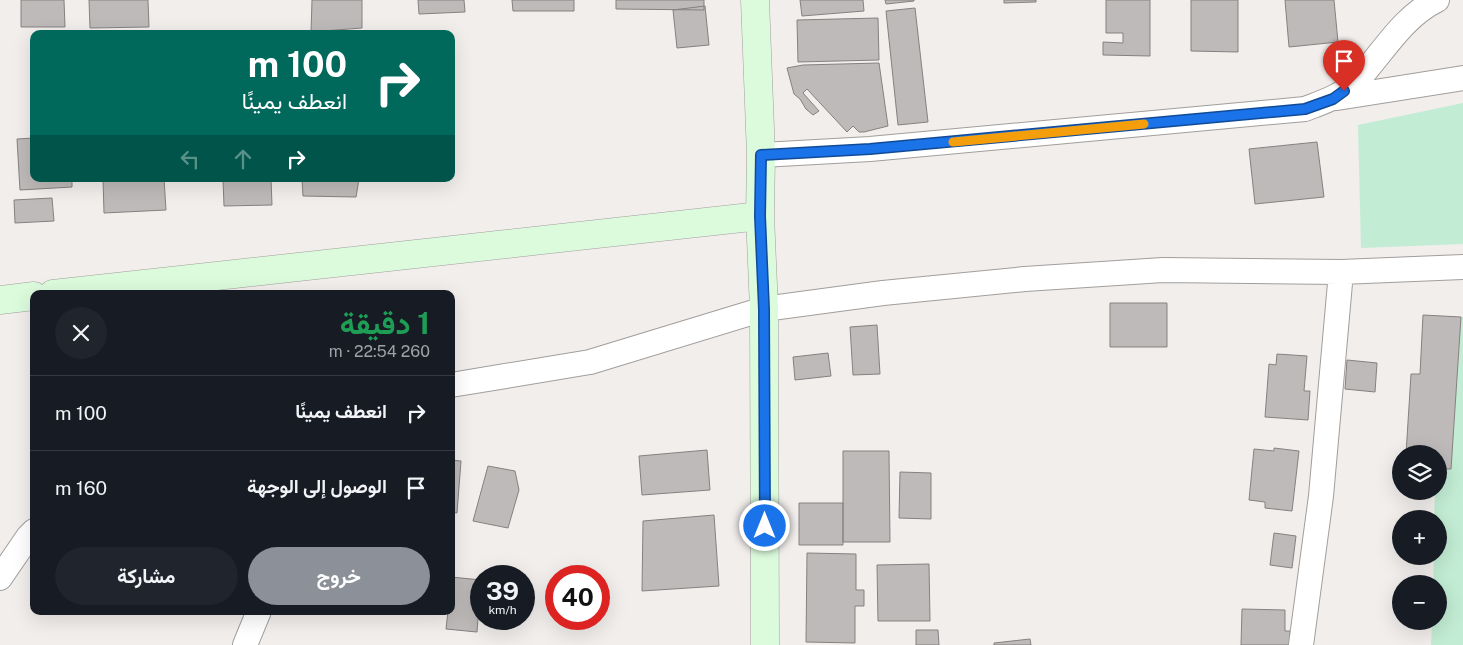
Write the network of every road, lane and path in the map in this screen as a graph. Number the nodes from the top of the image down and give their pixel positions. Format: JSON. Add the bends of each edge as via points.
{"nodes":[{"id":1,"x":755,"y":0,"type":"edge"},
{"id":2,"x":1437,"y":0,"type":"edge"},
{"id":3,"x":1463,"y":78,"type":"edge"},
{"id":4,"x":1333,"y":99,"type":"junction"},
{"id":5,"x":761,"y":155,"type":"junction"},
{"id":6,"x":760,"y":216,"type":"junction"},
{"id":7,"x":1463,"y":267,"type":"edge"},
{"id":8,"x":1341,"y":272,"type":"junction"},
{"id":9,"x":89,"y":290,"type":"edge"},
{"id":10,"x":30,"y":296,"type":"edge"},
{"id":11,"x":0,"y":300,"type":"edge"},
{"id":12,"x":764,"y":309,"type":"junction"},
{"id":13,"x":455,"y":384,"type":"edge"},
{"id":14,"x":30,"y":535,"type":"edge"},
{"id":15,"x":0,"y":578,"type":"edge"},
{"id":16,"x":257,"y":615,"type":"edge"},
{"id":17,"x":245,"y":645,"type":"edge"},
{"id":18,"x":765,"y":645,"type":"edge"},
{"id":19,"x":1300,"y":645,"type":"edge"}],
"edges":[{"from":1,"to":5,"type":"street"},
{"from":2,"to":4,"type":"street","via":[[1402,26],[1355,83]]},
{"from":3,"to":4,"type":"street"},
{"from":4,"to":5,"type":"street","via":[[1305,109],[870,149]]},
{"from":5,"to":6,"type":"street"},
{"from":6,"to":9,"type":"street"},
{"from":6,"to":12,"type":"street"},
{"from":7,"to":8,"type":"street"},
{"from":8,"to":12,"type":"street","via":[[1163,270],[1025,279]]},
{"from":8,"to":19,"type":"street","via":[[1321,496]]},
{"from":10,"to":11,"type":"street"},
{"from":12,"to":13,"type":"street","via":[[590,362]]},
{"from":12,"to":18,"type":"street"},
{"from":14,"to":15,"type":"street"},
{"from":16,"to":17,"type":"street"}]}
